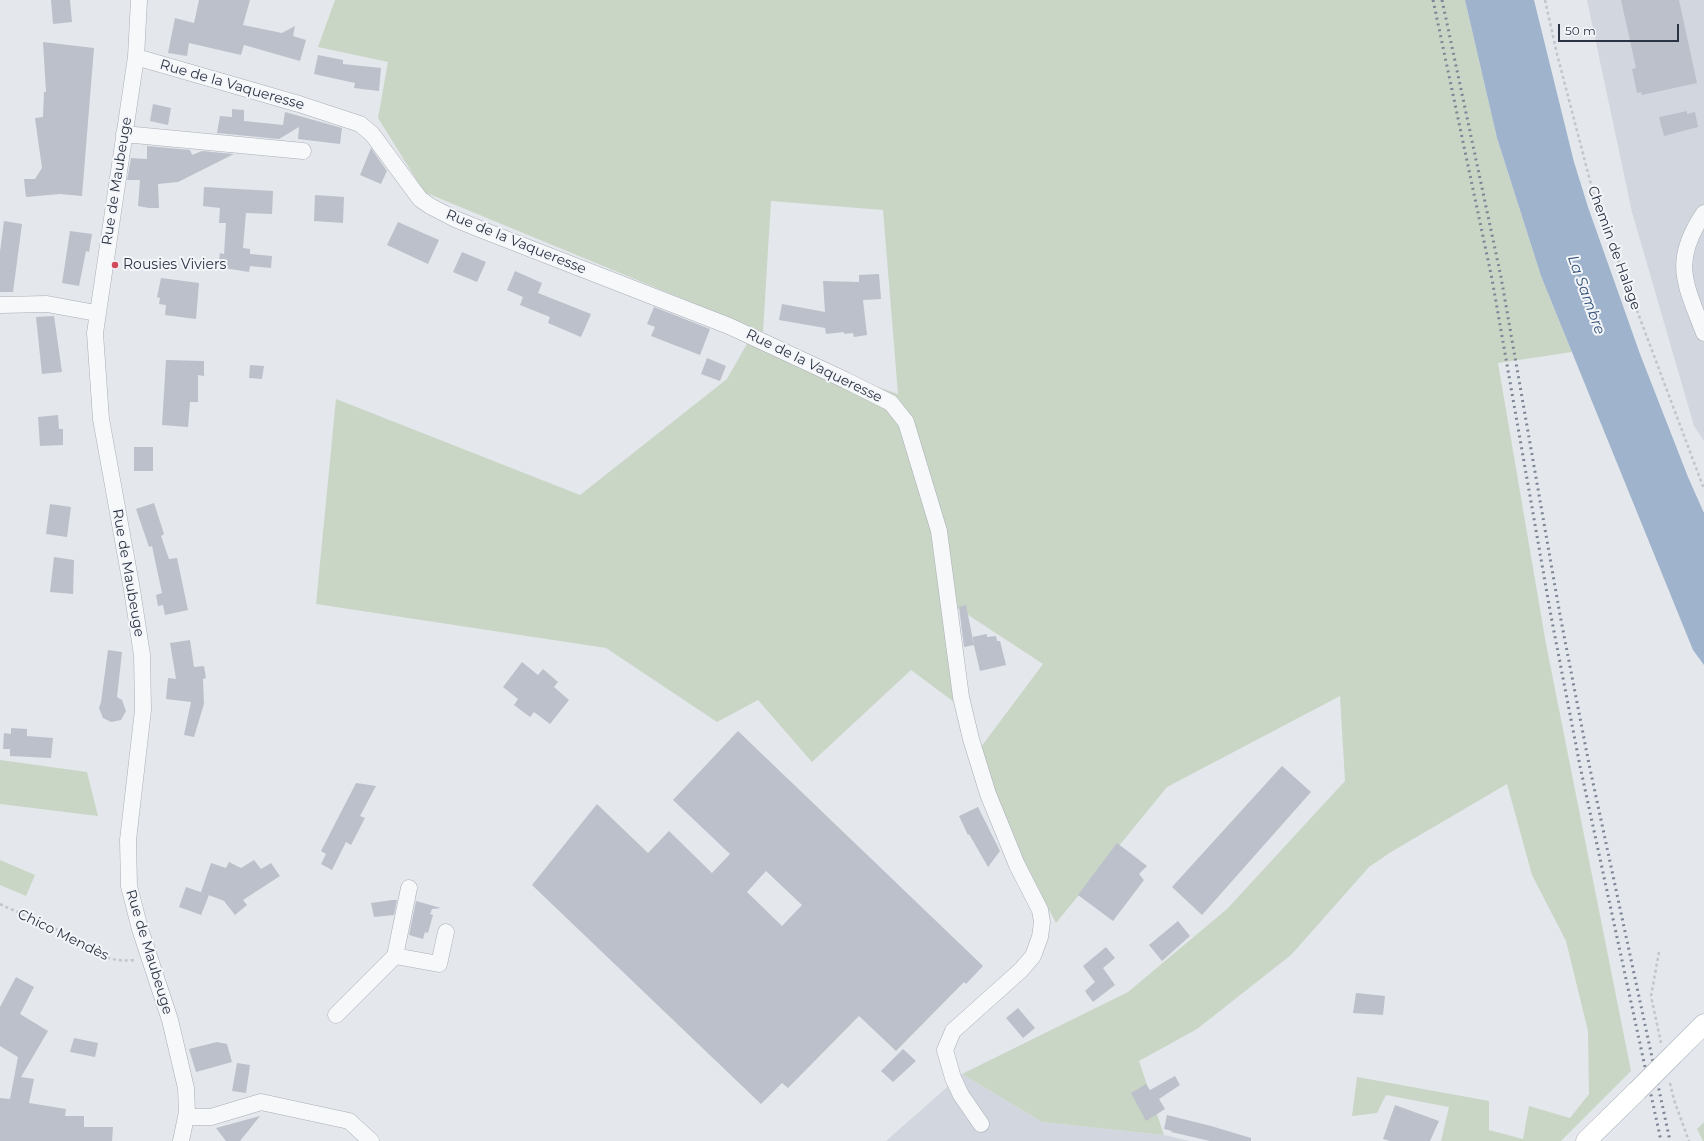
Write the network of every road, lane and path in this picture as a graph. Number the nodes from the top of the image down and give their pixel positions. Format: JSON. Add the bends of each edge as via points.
{"nodes":[{"id":1,"x":139,"y":0,"type":"edge"},
{"id":2,"x":1545,"y":0,"type":"edge"},
{"id":3,"x":136,"y":57,"type":"junction"},
{"id":4,"x":124,"y":134,"type":"junction"},
{"id":5,"x":303,"y":151,"type":"dead end"},
{"id":6,"x":1704,"y":213,"type":"edge"},
{"id":7,"x":0,"y":305,"type":"edge"},
{"id":8,"x":96,"y":313,"type":"junction"},
{"id":9,"x":1704,"y":333,"type":"edge"},
{"id":10,"x":1704,"y":489,"type":"edge"},
{"id":11,"x":409,"y":888,"type":"dead end"},
{"id":12,"x":0,"y":904,"type":"edge"},
{"id":13,"x":446,"y":932,"type":"dead end"},
{"id":14,"x":395,"y":956,"type":"junction"},
{"id":15,"x":150,"y":958,"type":"junction"},
{"id":16,"x":336,"y":1015,"type":"dead end"},
{"id":17,"x":1704,"y":1024,"type":"edge"},
{"id":18,"x":186,"y":1117,"type":"junction"},
{"id":19,"x":981,"y":1124,"type":"dead end"},
{"id":20,"x":181,"y":1141,"type":"edge"},
{"id":21,"x":371,"y":1141,"type":"edge"},
{"id":22,"x":1586,"y":1141,"type":"edge"}],
"edges":[{"from":1,"to":3,"type":"street","name":"Rue de Maubeuge"},
{"from":2,"to":10,"type":"path","name":"Chemin de Halage","via":[[1594,196]]},
{"from":3,"to":4,"type":"street","name":"Rue de Maubeuge"},
{"from":3,"to":19,"type":"street","name":"Rue de la Vaqueresse","via":[[360,124],[372,134],[420,199],[430,206],[485,232],[729,326],[891,403],[906,422],[939,531],[961,697],[971,739],[988,794],[1017,866],[1040,910],[1042,922],[1034,956],[953,1032],[945,1050],[961,1095]]},
{"from":4,"to":5,"type":"street"},
{"from":4,"to":8,"type":"street","name":"Rue de Maubeuge"},
{"from":6,"to":9,"type":"street","via":[[1687,242],[1684,267],[1689,293]]},
{"from":7,"to":8,"type":"street","via":[[47,304]]},
{"from":8,"to":15,"type":"street","name":"Rue de Maubeuge","via":[[101,419],[142,655],[143,710],[127,857],[133,905]]},
{"from":11,"to":14,"type":"street"},
{"from":12,"to":15,"type":"path","name":"Chico Mendès","via":[[71,936],[107,958],[117,961]]},
{"from":13,"to":14,"type":"street","via":[[438,964]]},
{"from":14,"to":16,"type":"street"},
{"from":15,"to":18,"type":"street","name":"Rue de Maubeuge","via":[[170,1020],[184,1076]]},
{"from":17,"to":22,"type":"main road","bridge":true},
{"from":18,"to":20,"type":"street","name":"Rue de Maubeuge"},
{"from":18,"to":21,"type":"street","via":[[211,1117],[261,1102],[349,1121]]}]}
